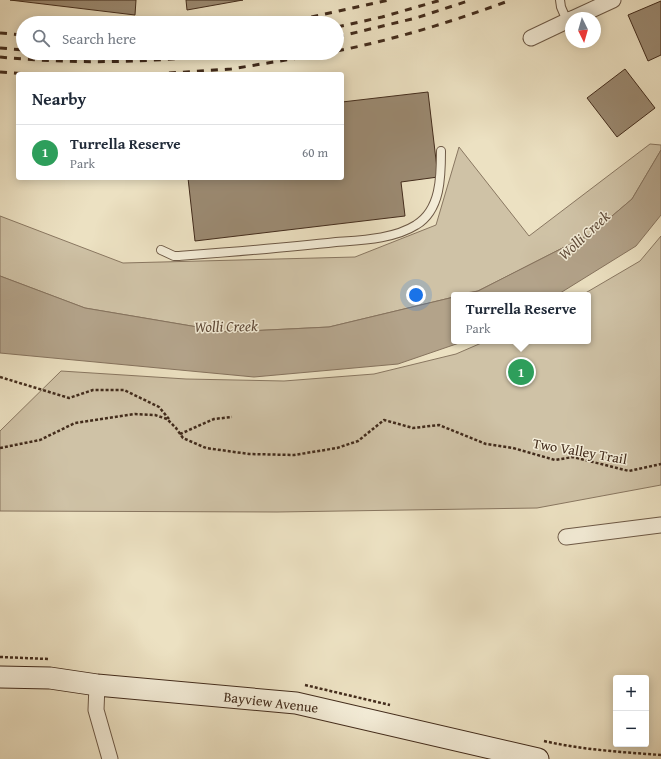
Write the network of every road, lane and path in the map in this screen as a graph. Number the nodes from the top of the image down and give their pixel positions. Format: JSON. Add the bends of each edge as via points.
{"nodes":[{"id":1,"x":560,"y":0,"type":"edge"},
{"id":2,"x":613,"y":0,"type":"edge"},
{"id":3,"x":565,"y":12,"type":"edge"},
{"id":4,"x":588,"y":12,"type":"edge"},
{"id":5,"x":565,"y":23,"type":"edge"},
{"id":6,"x":532,"y":38,"type":"dead end"},
{"id":7,"x":441,"y":151,"type":"dead end"},
{"id":8,"x":161,"y":250,"type":"dead end"},
{"id":9,"x":0,"y":377,"type":"edge"},
{"id":10,"x":232,"y":417,"type":"dead end"},
{"id":11,"x":176,"y":428,"type":"junction"},
{"id":12,"x":180,"y":434,"type":"junction"},
{"id":13,"x":0,"y":448,"type":"edge"},
{"id":14,"x":661,"y":464,"type":"edge"},
{"id":15,"x":661,"y":525,"type":"edge"},
{"id":16,"x":566,"y":537,"type":"dead end"},
{"id":17,"x":0,"y":677,"type":"edge"},
{"id":18,"x":97,"y":685,"type":"junction"},
{"id":19,"x":110,"y":759,"type":"edge"},
{"id":20,"x":538,"y":759,"type":"edge"}],
"edges":[{"from":1,"to":3,"type":"lane"},
{"from":2,"to":4,"type":"street"},
{"from":5,"to":6,"type":"street"},
{"from":7,"to":8,"type":"lane","via":[[441,181],[433,206],[417,225],[397,233],[306,246],[179,256]]},
{"from":9,"to":11,"type":"path","via":[[69,398],[93,390],[124,390],[159,407]]},
{"from":10,"to":12,"type":"path","via":[[214,419]]},
{"from":11,"to":12,"type":"path","name":"Two Valley Trail"},
{"from":11,"to":13,"type":"path","name":"Two Valley Trail","via":[[167,419],[155,415],[135,414],[75,424],[40,440]]},
{"from":12,"to":14,"type":"path","name":"Two Valley Trail","via":[[183,438],[206,448],[248,454],[294,455],[337,448],[358,441],[384,420],[413,428],[439,425],[486,444],[513,448],[555,460],[573,457],[629,471]]},
{"from":15,"to":16,"type":"street"},
{"from":17,"to":18,"type":"main road","name":"Bayview Avenue","via":[[50,678]]},
{"from":18,"to":19,"type":"street","via":[[96,710]]},
{"from":18,"to":20,"type":"main road","name":"Bayview Avenue","via":[[296,703]]}]}
